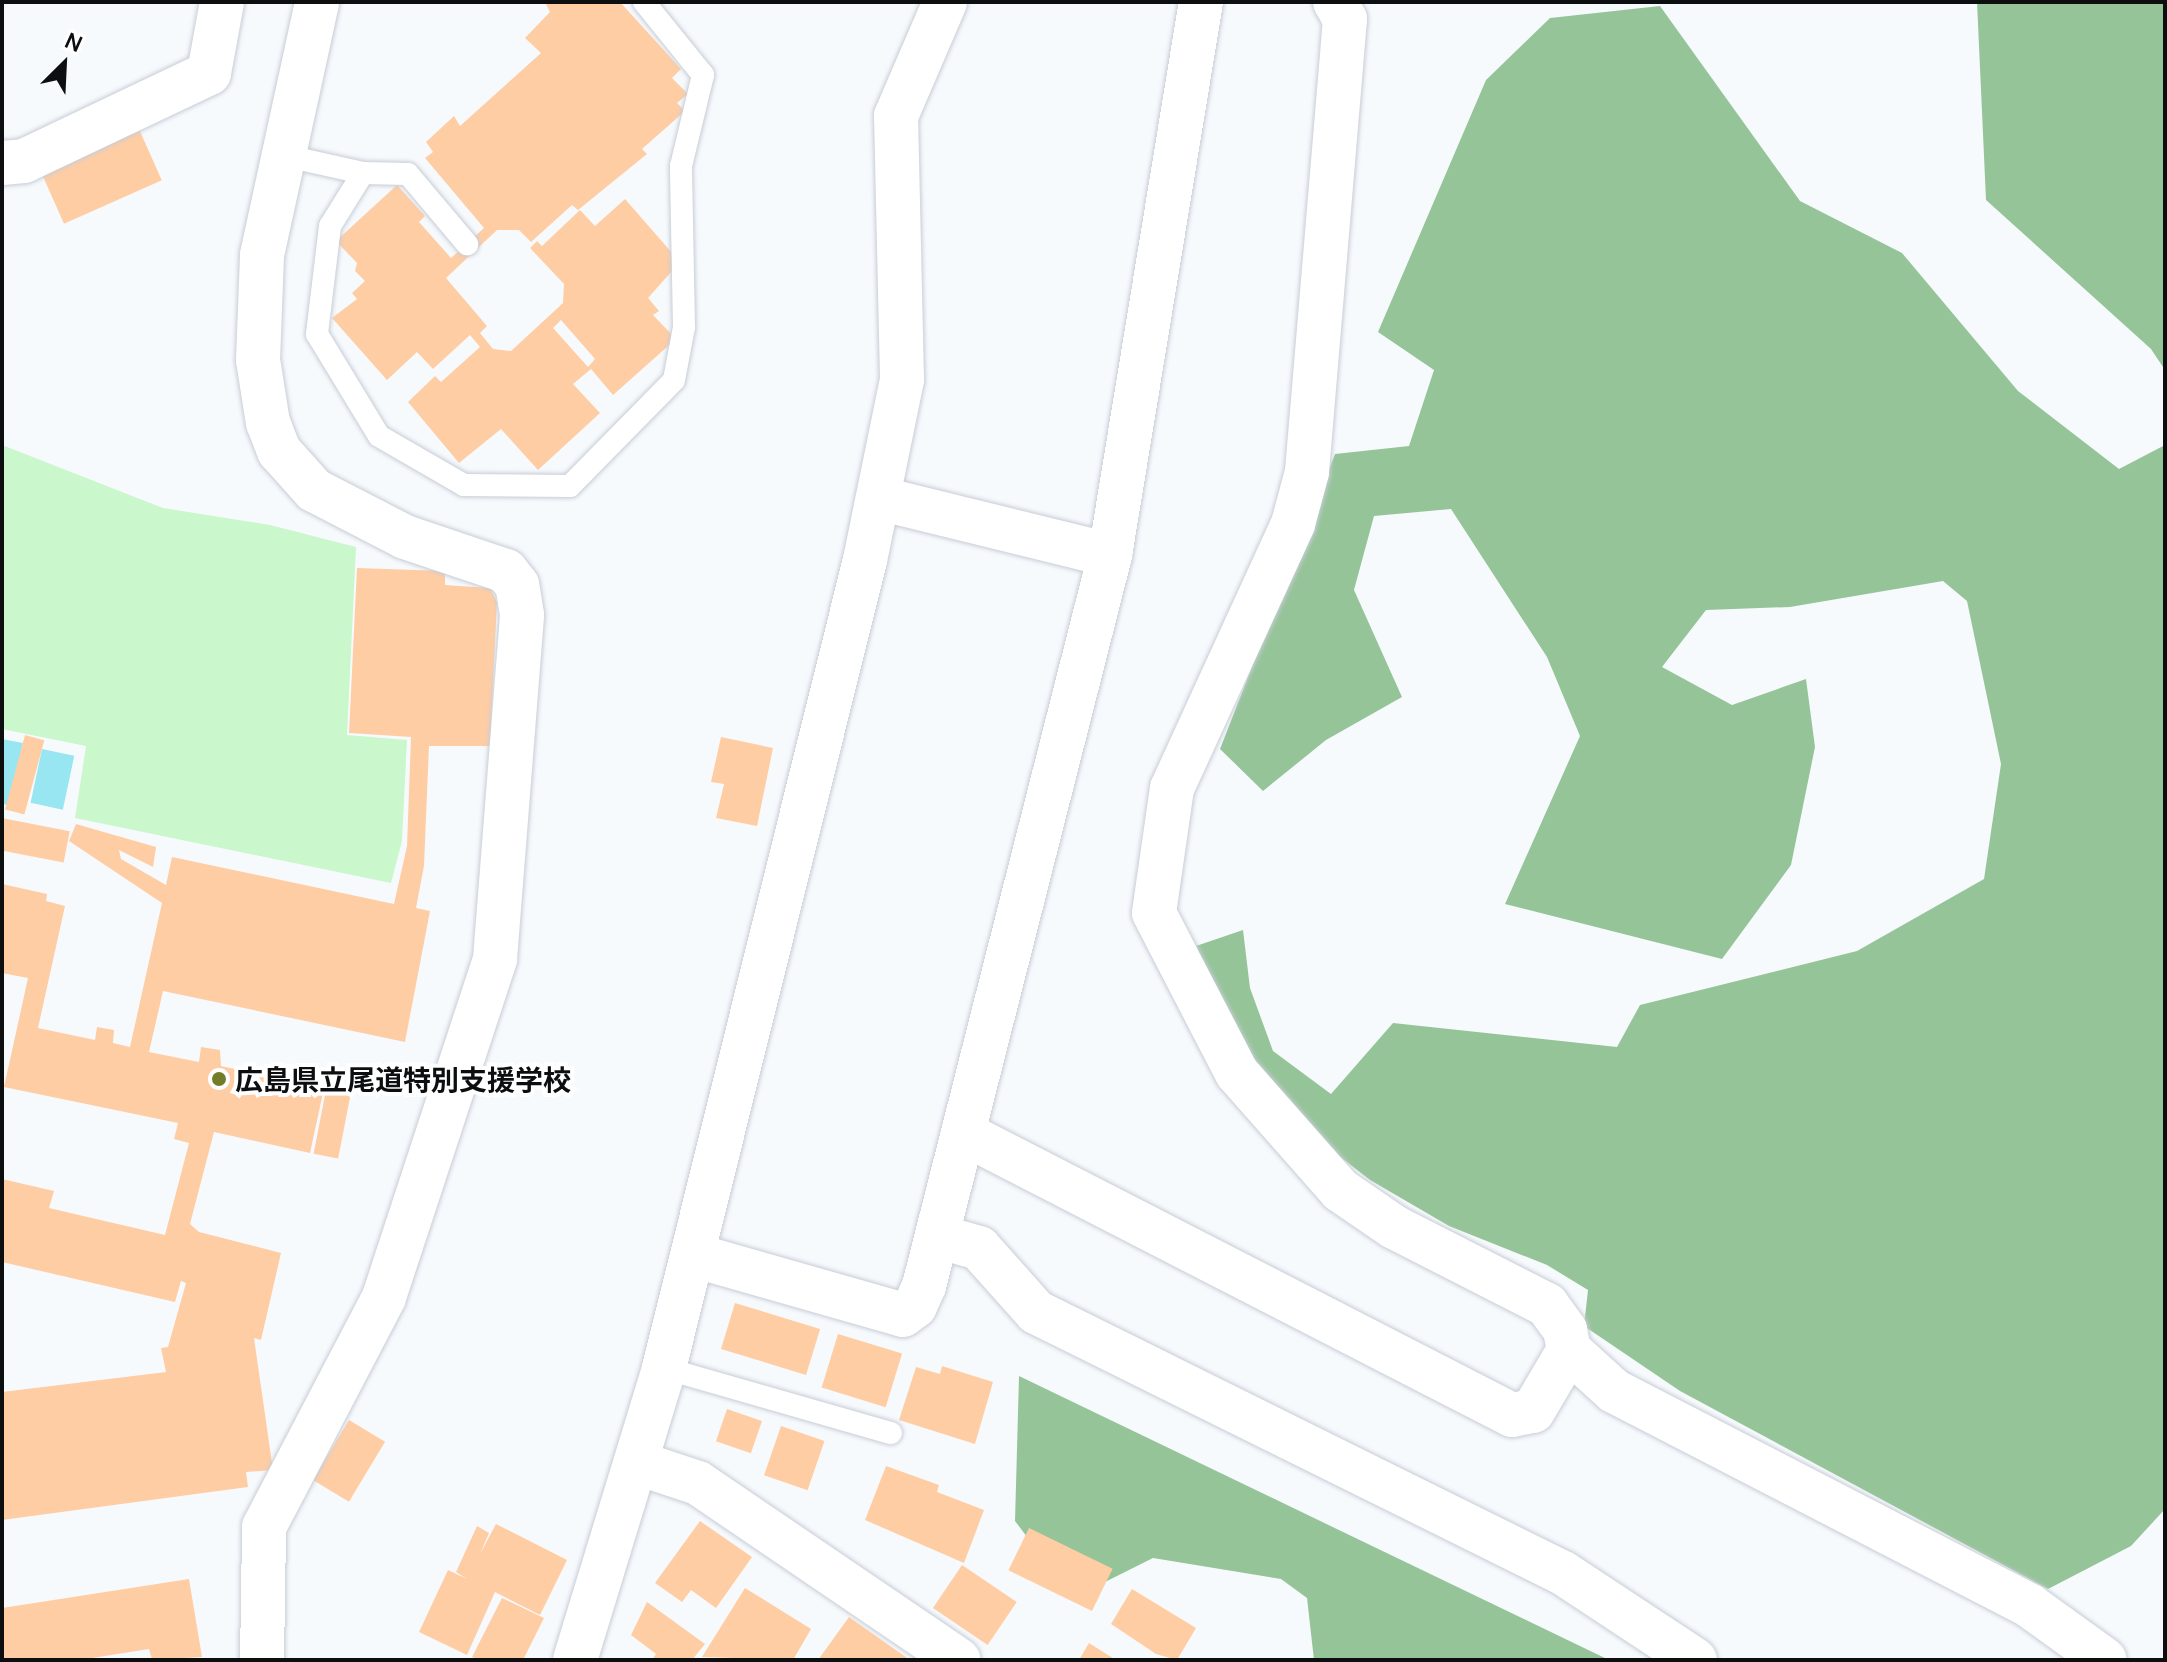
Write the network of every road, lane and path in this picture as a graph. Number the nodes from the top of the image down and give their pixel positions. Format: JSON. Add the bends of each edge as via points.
{"nodes":[{"id":1,"x":222,"y":2,"type":"edge"},
{"id":2,"x":317,"y":2,"type":"edge"},
{"id":3,"x":644,"y":2,"type":"edge"},
{"id":4,"x":945,"y":2,"type":"edge"},
{"id":5,"x":1201,"y":2,"type":"edge"},
{"id":6,"x":1335,"y":2,"type":"edge"},
{"id":7,"x":282,"y":155,"type":"junction"},
{"id":8,"x":2,"y":163,"type":"edge"},
{"id":9,"x":363,"y":173,"type":"junction"},
{"id":10,"x":467,"y":244,"type":"dead end"},
{"id":11,"x":878,"y":498,"type":"junction"},
{"id":12,"x":1110,"y":555,"type":"junction"},
{"id":13,"x":965,"y":1134,"type":"junction"},
{"id":14,"x":937,"y":1236,"type":"junction"},
{"id":15,"x":693,"y":1255,"type":"junction"},
{"id":16,"x":1569,"y":1350,"type":"junction"},
{"id":17,"x":664,"y":1368,"type":"junction"},
{"id":18,"x":891,"y":1433,"type":"dead end"},
{"id":19,"x":638,"y":1463,"type":"junction"},
{"id":20,"x":262,"y":1660,"type":"edge"},
{"id":21,"x":575,"y":1660,"type":"edge"},
{"id":22,"x":958,"y":1660,"type":"edge"},
{"id":23,"x":1695,"y":1660,"type":"edge"},
{"id":24,"x":2105,"y":1660,"type":"edge"}],
"edges":[{"from":1,"to":8,"type":"street","via":[[209,73],[24,161]]},
{"from":2,"to":7,"type":"street"},
{"from":3,"to":9,"type":"lane","via":[[703,75],[681,166],[684,327],[674,380],[570,486],[464,485],[379,436],[317,334],[330,226]]},
{"from":4,"to":11,"type":"street","via":[[896,116],[902,379]]},
{"from":5,"to":12,"type":"street"},
{"from":6,"to":16,"type":"street","via":[[1345,19],[1307,472],[1293,524],[1172,788],[1154,913],[1237,1073],[1340,1190],[1394,1227],[1547,1305],[1565,1330]]},
{"from":7,"to":9,"type":"lane"},
{"from":7,"to":20,"type":"street","via":[[259,293],[258,360],[268,423],[279,451],[314,490],[346,510],[405,537],[506,571],[517,585],[522,615],[495,959],[384,1297],[264,1527],[259,1593]]},
{"from":9,"to":10,"type":"lane","via":[[408,174]]},
{"from":11,"to":12,"type":"street"},
{"from":11,"to":15,"type":"street"},
{"from":12,"to":13,"type":"street"},
{"from":13,"to":14,"type":"street"},
{"from":13,"to":16,"type":"street","via":[[1512,1415],[1533,1411]]},
{"from":14,"to":15,"type":"street","via":[[924,1286],[915,1306],[903,1315]]},
{"from":14,"to":23,"type":"street","via":[[979,1248],[1036,1312],[1563,1573]]},
{"from":15,"to":17,"type":"street"},
{"from":16,"to":24,"type":"street","via":[[1614,1391],[2030,1606]]},
{"from":17,"to":18,"type":"lane"},
{"from":17,"to":19,"type":"street"},
{"from":19,"to":21,"type":"street"},
{"from":19,"to":22,"type":"street","via":[[698,1483]]}]}
